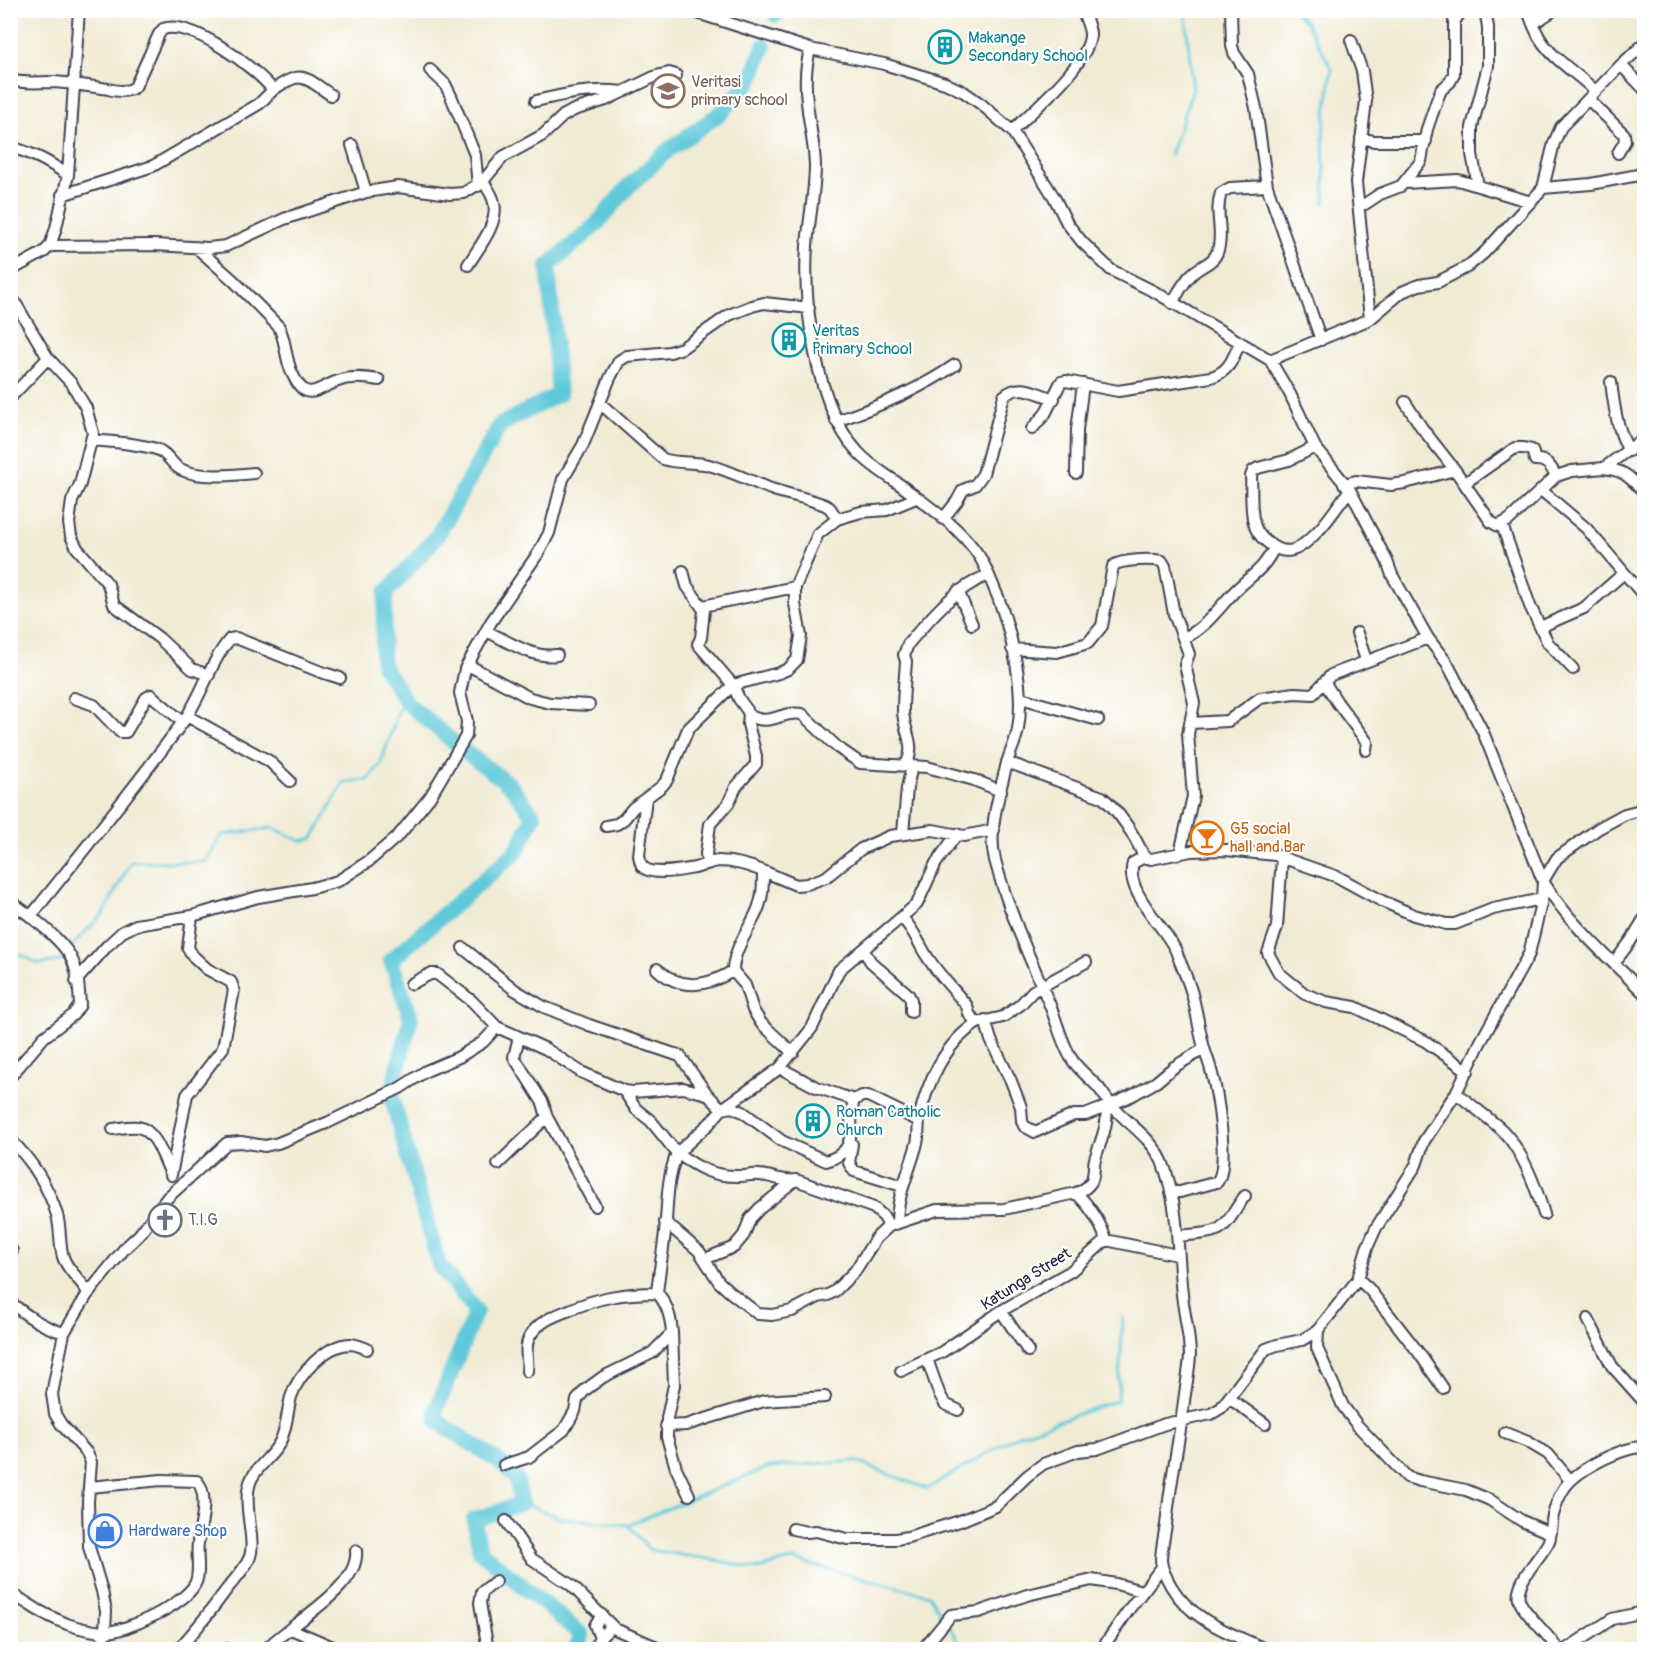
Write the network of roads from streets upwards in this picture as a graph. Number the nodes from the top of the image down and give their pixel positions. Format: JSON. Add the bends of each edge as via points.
{"nodes":[{"id":1,"x":79,"y":10,"type":"edge"},
{"id":2,"x":688,"y":10,"type":"edge"},
{"id":3,"x":1082,"y":10,"type":"edge"},
{"id":4,"x":1231,"y":10,"type":"edge"},
{"id":5,"x":1462,"y":10,"type":"edge"},
{"id":6,"x":1485,"y":10,"type":"edge"},
{"id":7,"x":1528,"y":10,"type":"edge"},
{"id":8,"x":1554,"y":10,"type":"edge"},
{"id":9,"x":1533,"y":24,"type":"junction"},
{"id":10,"x":1351,"y":40,"type":"dead end"},
{"id":11,"x":1644,"y":44,"type":"edge"},
{"id":12,"x":810,"y":49,"type":"junction"},
{"id":13,"x":1621,"y":65,"type":"junction"},
{"id":14,"x":430,"y":70,"type":"dead end"},
{"id":15,"x":675,"y":75,"type":"dead end"},
{"id":16,"x":10,"y":80,"type":"edge"},
{"id":17,"x":74,"y":84,"type":"junction"},
{"id":18,"x":1644,"y":89,"type":"edge"},
{"id":19,"x":273,"y":90,"type":"junction"},
{"id":20,"x":623,"y":92,"type":"junction"},
{"id":21,"x":331,"y":95,"type":"dead end"},
{"id":22,"x":1591,"y":95,"type":"junction"},
{"id":23,"x":536,"y":101,"type":"dead end"},
{"id":24,"x":1012,"y":131,"type":"junction"},
{"id":25,"x":1361,"y":138,"type":"junction"},
{"id":26,"x":1426,"y":141,"type":"junction"},
{"id":27,"x":352,"y":145,"type":"dead end"},
{"id":28,"x":10,"y":147,"type":"edge"},
{"id":29,"x":1618,"y":153,"type":"dead end"},
{"id":30,"x":68,"y":175,"type":"junction"},
{"id":31,"x":1644,"y":177,"type":"edge"},
{"id":32,"x":480,"y":183,"type":"junction"},
{"id":33,"x":1405,"y":183,"type":"junction"},
{"id":34,"x":1267,"y":186,"type":"junction"},
{"id":35,"x":1478,"y":186,"type":"junction"},
{"id":36,"x":1543,"y":188,"type":"junction"},
{"id":37,"x":366,"y":192,"type":"junction"},
{"id":38,"x":62,"y":195,"type":"junction"},
{"id":39,"x":1531,"y":202,"type":"junction"},
{"id":40,"x":1365,"y":204,"type":"dead end"},
{"id":41,"x":50,"y":246,"type":"junction"},
{"id":42,"x":196,"y":247,"type":"junction"},
{"id":43,"x":468,"y":266,"type":"dead end"},
{"id":44,"x":10,"y":271,"type":"edge"},
{"id":45,"x":10,"y":294,"type":"edge"},
{"id":46,"x":1172,"y":303,"type":"junction"},
{"id":47,"x":809,"y":308,"type":"junction"},
{"id":48,"x":1370,"y":319,"type":"junction"},
{"id":49,"x":1321,"y":340,"type":"junction"},
{"id":50,"x":1240,"y":342,"type":"junction"},
{"id":51,"x":48,"y":358,"type":"junction"},
{"id":52,"x":1270,"y":360,"type":"junction"},
{"id":53,"x":955,"y":366,"type":"dead end"},
{"id":54,"x":379,"y":380,"type":"dead end"},
{"id":55,"x":1611,"y":382,"type":"dead end"},
{"id":56,"x":1083,"y":384,"type":"junction"},
{"id":57,"x":10,"y":398,"type":"edge"},
{"id":58,"x":1054,"y":399,"type":"junction"},
{"id":59,"x":1405,"y":402,"type":"dead end"},
{"id":60,"x":601,"y":404,"type":"junction"},
{"id":61,"x":836,"y":421,"type":"junction"},
{"id":62,"x":1032,"y":429,"type":"dead end"},
{"id":63,"x":1644,"y":438,"type":"edge"},
{"id":64,"x":91,"y":440,"type":"junction"},
{"id":65,"x":1315,"y":447,"type":"junction"},
{"id":66,"x":1629,"y":451,"type":"junction"},
{"id":67,"x":1604,"y":468,"type":"junction"},
{"id":68,"x":1455,"y":470,"type":"junction"},
{"id":69,"x":254,"y":472,"type":"dead end"},
{"id":70,"x":1076,"y":473,"type":"dead end"},
{"id":71,"x":1556,"y":476,"type":"junction"},
{"id":72,"x":1464,"y":483,"type":"junction"},
{"id":73,"x":1347,"y":487,"type":"junction"},
{"id":74,"x":1541,"y":490,"type":"junction"},
{"id":75,"x":1644,"y":492,"type":"edge"},
{"id":76,"x":916,"y":498,"type":"junction"},
{"id":77,"x":837,"y":519,"type":"junction"},
{"id":78,"x":943,"y":519,"type":"junction"},
{"id":79,"x":1502,"y":525,"type":"junction"},
{"id":80,"x":1274,"y":548,"type":"junction"},
{"id":81,"x":683,"y":570,"type":"dead end"},
{"id":82,"x":1624,"y":573,"type":"junction"},
{"id":83,"x":988,"y":575,"type":"junction"},
{"id":84,"x":795,"y":586,"type":"junction"},
{"id":85,"x":958,"y":591,"type":"junction"},
{"id":86,"x":1644,"y":596,"type":"edge"},
{"id":87,"x":703,"y":606,"type":"junction"},
{"id":88,"x":972,"y":624,"type":"dead end"},
{"id":89,"x":1541,"y":629,"type":"junction"},
{"id":90,"x":486,"y":631,"type":"junction"},
{"id":91,"x":1357,"y":633,"type":"dead end"},
{"id":92,"x":1184,"y":638,"type":"junction"},
{"id":93,"x":1428,"y":638,"type":"junction"},
{"id":94,"x":1012,"y":649,"type":"junction"},
{"id":95,"x":557,"y":655,"type":"dead end"},
{"id":96,"x":1366,"y":660,"type":"junction"},
{"id":97,"x":468,"y":665,"type":"junction"},
{"id":98,"x":1574,"y":669,"type":"dead end"},
{"id":99,"x":209,"y":675,"type":"junction"},
{"id":100,"x":340,"y":678,"type":"dead end"},
{"id":101,"x":1325,"y":683,"type":"junction"},
{"id":102,"x":733,"y":685,"type":"junction"},
{"id":103,"x":74,"y":698,"type":"dead end"},
{"id":104,"x":1021,"y":698,"type":"junction"},
{"id":105,"x":589,"y":705,"type":"dead end"},
{"id":106,"x":749,"y":715,"type":"junction"},
{"id":107,"x":185,"y":719,"type":"junction"},
{"id":108,"x":1098,"y":720,"type":"dead end"},
{"id":109,"x":1191,"y":723,"type":"junction"},
{"id":110,"x":1366,"y":750,"type":"dead end"},
{"id":111,"x":1007,"y":762,"type":"junction"},
{"id":112,"x":909,"y":766,"type":"junction"},
{"id":113,"x":290,"y":781,"type":"dead end"},
{"id":114,"x":1001,"y":791,"type":"junction"},
{"id":115,"x":646,"y":798,"type":"junction"},
{"id":116,"x":1644,"y":809,"type":"edge"},
{"id":117,"x":606,"y":826,"type":"dead end"},
{"id":118,"x":993,"y":830,"type":"junction"},
{"id":119,"x":903,"y":833,"type":"junction"},
{"id":120,"x":957,"y":834,"type":"junction"},
{"id":121,"x":1180,"y":853,"type":"junction"},
{"id":122,"x":1144,"y":856,"type":"junction"},
{"id":123,"x":1282,"y":858,"type":"junction"},
{"id":124,"x":707,"y":862,"type":"junction"},
{"id":125,"x":763,"y":871,"type":"junction"},
{"id":126,"x":1543,"y":881,"type":"junction"},
{"id":127,"x":1542,"y":899,"type":"junction"},
{"id":128,"x":10,"y":901,"type":"edge"},
{"id":129,"x":31,"y":916,"type":"junction"},
{"id":130,"x":192,"y":916,"type":"junction"},
{"id":131,"x":902,"y":918,"type":"junction"},
{"id":132,"x":1644,"y":919,"type":"edge"},
{"id":133,"x":463,"y":948,"type":"dead end"},
{"id":134,"x":864,"y":951,"type":"junction"},
{"id":135,"x":1086,"y":962,"type":"dead end"},
{"id":136,"x":1614,"y":963,"type":"junction"},
{"id":137,"x":657,"y":969,"type":"dead end"},
{"id":138,"x":733,"y":971,"type":"junction"},
{"id":139,"x":76,"y":981,"type":"junction"},
{"id":140,"x":411,"y":984,"type":"dead end"},
{"id":141,"x":1041,"y":986,"type":"junction"},
{"id":142,"x":1644,"y":993,"type":"edge"},
{"id":143,"x":911,"y":1012,"type":"dead end"},
{"id":144,"x":981,"y":1022,"type":"junction"},
{"id":145,"x":497,"y":1028,"type":"junction"},
{"id":146,"x":519,"y":1037,"type":"junction"},
{"id":147,"x":1204,"y":1049,"type":"junction"},
{"id":148,"x":793,"y":1053,"type":"junction"},
{"id":149,"x":780,"y":1068,"type":"junction"},
{"id":150,"x":1468,"y":1071,"type":"junction"},
{"id":151,"x":10,"y":1077,"type":"edge"},
{"id":152,"x":624,"y":1091,"type":"junction"},
{"id":153,"x":1456,"y":1093,"type":"junction"},
{"id":154,"x":707,"y":1094,"type":"junction"},
{"id":155,"x":854,"y":1100,"type":"junction"},
{"id":156,"x":1109,"y":1106,"type":"junction"},
{"id":157,"x":722,"y":1109,"type":"junction"},
{"id":158,"x":547,"y":1117,"type":"junction"},
{"id":159,"x":919,"y":1121,"type":"junction"},
{"id":160,"x":113,"y":1129,"type":"dead end"},
{"id":161,"x":851,"y":1139,"type":"junction"},
{"id":162,"x":10,"y":1140,"type":"edge"},
{"id":163,"x":676,"y":1153,"type":"junction"},
{"id":164,"x":498,"y":1164,"type":"dead end"},
{"id":165,"x":171,"y":1175,"type":"junction"},
{"id":166,"x":796,"y":1180,"type":"junction"},
{"id":167,"x":902,"y":1186,"type":"junction"},
{"id":168,"x":178,"y":1188,"type":"junction"},
{"id":169,"x":1172,"y":1192,"type":"junction"},
{"id":170,"x":1076,"y":1193,"type":"junction"},
{"id":171,"x":1245,"y":1196,"type":"dead end"},
{"id":172,"x":595,"y":1206,"type":"dead end"},
{"id":173,"x":1544,"y":1214,"type":"dead end"},
{"id":174,"x":665,"y":1222,"type":"junction"},
{"id":175,"x":893,"y":1225,"type":"junction"},
{"id":176,"x":1178,"y":1236,"type":"junction"},
{"id":177,"x":1106,"y":1240,"type":"junction"},
{"id":178,"x":1177,"y":1255,"type":"junction"},
{"id":179,"x":705,"y":1259,"type":"junction"},
{"id":180,"x":1358,"y":1279,"type":"junction"},
{"id":181,"x":657,"y":1293,"type":"junction"},
{"id":182,"x":87,"y":1295,"type":"junction"},
{"id":183,"x":10,"y":1302,"type":"edge"},
{"id":184,"x":1001,"y":1311,"type":"junction"},
{"id":185,"x":1588,"y":1319,"type":"dead end"},
{"id":186,"x":1318,"y":1330,"type":"junction"},
{"id":187,"x":64,"y":1333,"type":"junction"},
{"id":188,"x":672,"y":1333,"type":"junction"},
{"id":189,"x":1297,"y":1341,"type":"junction"},
{"id":190,"x":1317,"y":1348,"type":"junction"},
{"id":191,"x":368,"y":1349,"type":"dead end"},
{"id":192,"x":1028,"y":1351,"type":"dead end"},
{"id":193,"x":927,"y":1359,"type":"junction"},
{"id":194,"x":526,"y":1371,"type":"dead end"},
{"id":195,"x":902,"y":1371,"type":"dead end"},
{"id":196,"x":1443,"y":1388,"type":"dead end"},
{"id":197,"x":825,"y":1397,"type":"dead end"},
{"id":198,"x":1229,"y":1398,"type":"junction"},
{"id":199,"x":1644,"y":1402,"type":"edge"},
{"id":200,"x":958,"y":1410,"type":"dead end"},
{"id":201,"x":1182,"y":1421,"type":"junction"},
{"id":202,"x":1265,"y":1424,"type":"dead end"},
{"id":203,"x":666,"y":1426,"type":"junction"},
{"id":204,"x":1505,"y":1433,"type":"dead end"},
{"id":205,"x":1644,"y":1447,"type":"edge"},
{"id":206,"x":504,"y":1465,"type":"dead end"},
{"id":207,"x":1570,"y":1480,"type":"junction"},
{"id":208,"x":90,"y":1487,"type":"junction"},
{"id":209,"x":689,"y":1495,"type":"dead end"},
{"id":210,"x":506,"y":1521,"type":"dead end"},
{"id":211,"x":793,"y":1528,"type":"dead end"},
{"id":212,"x":1550,"y":1533,"type":"junction"},
{"id":213,"x":356,"y":1551,"type":"dead end"},
{"id":214,"x":1162,"y":1568,"type":"junction"},
{"id":215,"x":496,"y":1581,"type":"dead end"},
{"id":216,"x":1142,"y":1591,"type":"junction"},
{"id":217,"x":10,"y":1594,"type":"edge"},
{"id":218,"x":1644,"y":1612,"type":"edge"},
{"id":219,"x":602,"y":1615,"type":"junction"},
{"id":220,"x":612,"y":1626,"type":"junction"},
{"id":221,"x":291,"y":1629,"type":"junction"},
{"id":222,"x":105,"y":1632,"type":"junction"},
{"id":223,"x":600,"y":1638,"type":"junction"},
{"id":224,"x":100,"y":1650,"type":"edge"},
{"id":225,"x":177,"y":1650,"type":"edge"},
{"id":226,"x":265,"y":1650,"type":"edge"},
{"id":227,"x":340,"y":1650,"type":"edge"},
{"id":228,"x":488,"y":1650,"type":"edge"},
{"id":229,"x":594,"y":1650,"type":"edge"},
{"id":230,"x":658,"y":1650,"type":"edge"},
{"id":231,"x":922,"y":1650,"type":"edge"},
{"id":232,"x":1101,"y":1650,"type":"edge"},
{"id":233,"x":1267,"y":1650,"type":"edge"},
{"id":234,"x":1558,"y":1650,"type":"edge"},
{"id":235,"x":1565,"y":1650,"type":"edge"}],
"edges":[{"from":1,"to":17,"type":"street"},
{"from":2,"to":12,"type":"street"},
{"from":3,"to":24,"type":"street","via":[[1090,34],[1078,64]]},
{"from":4,"to":34,"type":"street","via":[[1232,46],[1248,74]]},
{"from":5,"to":26,"type":"street","via":[[1454,22],[1454,74],[1441,90],[1426,129]]},
{"from":6,"to":35,"type":"street","via":[[1488,66],[1472,127]]},
{"from":7,"to":9,"type":"street"},
{"from":8,"to":9,"type":"street"},
{"from":9,"to":22,"type":"street","via":[[1540,38],[1578,74]]},
{"from":10,"to":25,"type":"street","via":[[1365,83]]},
{"from":11,"to":13,"type":"street"},
{"from":12,"to":24,"type":"street","via":[[884,64],[945,83],[981,104]]},
{"from":12,"to":47,"type":"street","via":[[806,95],[815,167],[806,249]]},
{"from":13,"to":18,"type":"street"},
{"from":13,"to":22,"type":"street"},
{"from":14,"to":32,"type":"street","via":[[451,96],[475,155]]},
{"from":15,"to":20,"type":"street","via":[[656,76]]},
{"from":16,"to":17,"type":"street"},
{"from":17,"to":19,"type":"street","via":[[131,90],[153,44],[163,29],[173,26],[230,51]]},
{"from":17,"to":30,"type":"street"},
{"from":19,"to":21,"type":"street","via":[[295,76]]},
{"from":19,"to":38,"type":"street","via":[[259,104],[153,166]]},
{"from":20,"to":23,"type":"street","via":[[583,90]]},
{"from":20,"to":32,"type":"street","via":[[563,116],[543,135],[502,157]]},
{"from":22,"to":29,"type":"street","via":[[1624,134],[1626,141]]},
{"from":22,"to":36,"type":"street","via":[[1558,132]]},
{"from":24,"to":46,"type":"street","via":[[1082,243],[1111,270]]},
{"from":25,"to":26,"type":"street"},
{"from":25,"to":48,"type":"street","via":[[1356,182]]},
{"from":26,"to":33,"type":"street","via":[[1421,161]]},
{"from":27,"to":37,"type":"street"},
{"from":28,"to":30,"type":"street","via":[[47,160]]},
{"from":30,"to":38,"type":"street"},
{"from":31,"to":36,"type":"street"},
{"from":32,"to":37,"type":"street","via":[[464,193],[398,187]]},
{"from":32,"to":43,"type":"street","via":[[494,202],[495,210],[487,234]]},
{"from":33,"to":35,"type":"street","via":[[1458,180]]},
{"from":33,"to":40,"type":"street"},
{"from":34,"to":46,"type":"street","via":[[1230,188],[1221,194],[1217,204],[1221,235],[1218,251],[1213,261],[1191,275]]},
{"from":34,"to":49,"type":"street"},
{"from":35,"to":39,"type":"street"},
{"from":36,"to":39,"type":"street"},
{"from":37,"to":42,"type":"street","via":[[284,219],[226,246]]},
{"from":38,"to":41,"type":"street"},
{"from":39,"to":48,"type":"street","via":[[1467,267],[1438,282],[1402,292]]},
{"from":41,"to":42,"type":"street"},
{"from":41,"to":44,"type":"street"},
{"from":42,"to":54,"type":"street","via":[[279,327],[287,362],[303,389],[309,393],[318,391],[348,378]]},
{"from":45,"to":51,"type":"street"},
{"from":46,"to":50,"type":"street"},
{"from":47,"to":60,"type":"street","via":[[764,303],[752,306],[729,315],[682,348],[627,356],[610,378]]},
{"from":47,"to":61,"type":"street","via":[[821,384]]},
{"from":48,"to":49,"type":"street"},
{"from":49,"to":52,"type":"street"},
{"from":50,"to":52,"type":"street"},
{"from":50,"to":56,"type":"street","via":[[1229,366],[1211,377],[1118,391]]},
{"from":51,"to":57,"type":"street"},
{"from":51,"to":64,"type":"street","via":[[72,384],[86,408],[93,433]]},
{"from":52,"to":65,"type":"street"},
{"from":53,"to":61,"type":"street","via":[[881,406]]},
{"from":55,"to":66,"type":"street","via":[[1619,427]]},
{"from":56,"to":58,"type":"street","via":[[1061,382]]},
{"from":56,"to":70,"type":"street"},
{"from":58,"to":62,"type":"street"},
{"from":58,"to":78,"type":"street","via":[[1020,388],[1004,396],[982,474],[975,485],[963,490]]},
{"from":59,"to":68,"type":"street"},
{"from":60,"to":77,"type":"street","via":[[663,459],[727,471],[825,505]]},
{"from":60,"to":90,"type":"street","via":[[563,479],[549,533]]},
{"from":61,"to":76,"type":"street","via":[[861,455]]},
{"from":63,"to":66,"type":"street"},
{"from":64,"to":69,"type":"street","via":[[158,450],[179,469],[193,472],[224,476]]},
{"from":64,"to":99,"type":"street","via":[[69,523],[77,548],[108,584],[114,606],[159,638],[192,669]]},
{"from":65,"to":73,"type":"street"},
{"from":65,"to":80,"type":"street","via":[[1253,471],[1254,523],[1260,536]]},
{"from":66,"to":67,"type":"street"},
{"from":67,"to":71,"type":"street"},
{"from":67,"to":75,"type":"street","via":[[1627,474]]},
{"from":68,"to":72,"type":"street"},
{"from":68,"to":73,"type":"street","via":[[1405,483],[1356,481]]},
{"from":71,"to":72,"type":"street","via":[[1549,464],[1535,460],[1532,450],[1515,448]]},
{"from":71,"to":74,"type":"street"},
{"from":72,"to":79,"type":"street","via":[[1491,522]]},
{"from":73,"to":80,"type":"street","via":[[1320,530],[1304,544],[1287,552]]},
{"from":73,"to":93,"type":"street"},
{"from":74,"to":79,"type":"street"},
{"from":74,"to":82,"type":"street","via":[[1586,528]]},
{"from":76,"to":77,"type":"street","via":[[887,510]]},
{"from":76,"to":78,"type":"street"},
{"from":77,"to":84,"type":"street","via":[[818,534]]},
{"from":78,"to":83,"type":"street","via":[[976,553]]},
{"from":79,"to":89,"type":"street"},
{"from":80,"to":92,"type":"street","via":[[1253,577],[1207,622]]},
{"from":81,"to":87,"type":"street","via":[[691,592]]},
{"from":82,"to":86,"type":"street"},
{"from":82,"to":89,"type":"street","via":[[1584,608]]},
{"from":83,"to":85,"type":"street"},
{"from":83,"to":94,"type":"street"},
{"from":84,"to":87,"type":"street"},
{"from":84,"to":102,"type":"street","via":[[801,636],[797,660],[779,673]]},
{"from":85,"to":88,"type":"street"},
{"from":85,"to":112,"type":"street","via":[[905,651],[903,716],[911,743]]},
{"from":87,"to":102,"type":"street","via":[[698,645]]},
{"from":89,"to":98,"type":"street","via":[[1548,643]]},
{"from":90,"to":95,"type":"street","via":[[531,652],[546,657]]},
{"from":90,"to":97,"type":"street"},
{"from":91,"to":96,"type":"street"},
{"from":92,"to":94,"type":"street","via":[[1174,614],[1162,561],[1130,561],[1113,566],[1102,626],[1088,643],[1058,652]]},
{"from":92,"to":109,"type":"street","via":[[1189,654],[1185,665],[1194,703]]},
{"from":93,"to":96,"type":"street"},
{"from":93,"to":126,"type":"street","via":[[1447,663],[1483,732]]},
{"from":94,"to":104,"type":"street"},
{"from":96,"to":101,"type":"street","via":[[1331,675]]},
{"from":97,"to":105,"type":"street","via":[[530,698],[550,704]]},
{"from":97,"to":130,"type":"street","via":[[460,693],[467,721],[466,736],[430,797],[369,861],[325,885],[258,897]]},
{"from":99,"to":100,"type":"street","via":[[226,643],[236,638]]},
{"from":99,"to":107,"type":"street"},
{"from":101,"to":109,"type":"street","via":[[1312,694],[1260,698],[1228,722]]},
{"from":101,"to":110,"type":"street","via":[[1360,731]]},
{"from":102,"to":106,"type":"street"},
{"from":102,"to":115,"type":"street","via":[[688,729],[667,780]]},
{"from":103,"to":107,"type":"street","via":[[94,705],[120,732],[126,732],[151,695]]},
{"from":104,"to":108,"type":"street"},
{"from":104,"to":111,"type":"street","via":[[1018,727]]},
{"from":106,"to":112,"type":"street","via":[[768,721],[802,714],[860,763]]},
{"from":106,"to":124,"type":"street","via":[[756,764],[710,824]]},
{"from":107,"to":113,"type":"street","via":[[269,761]]},
{"from":107,"to":129,"type":"street"},
{"from":109,"to":121,"type":"street","via":[[1188,734],[1194,796]]},
{"from":111,"to":114,"type":"street"},
{"from":111,"to":122,"type":"street","via":[[1102,797]]},
{"from":112,"to":114,"type":"street","via":[[948,772]]},
{"from":112,"to":119,"type":"street"},
{"from":114,"to":118,"type":"street"},
{"from":115,"to":117,"type":"street","via":[[617,824]]},
{"from":115,"to":124,"type":"street","via":[[639,855],[644,868],[662,872]]},
{"from":116,"to":126,"type":"street","via":[[1624,814],[1599,828],[1557,858]]},
{"from":118,"to":120,"type":"street"},
{"from":118,"to":141,"type":"street","via":[[994,857],[1005,900]]},
{"from":119,"to":120,"type":"street","via":[[933,830]]},
{"from":119,"to":125,"type":"street","via":[[877,840],[815,882],[796,885]]},
{"from":120,"to":131,"type":"street","via":[[936,863],[917,904]]},
{"from":121,"to":122,"type":"street","via":[[1151,859]]},
{"from":121,"to":123,"type":"street","via":[[1226,850]]},
{"from":122,"to":147,"type":"street","via":[[1133,863],[1132,880],[1175,948],[1193,996]]},
{"from":123,"to":127,"type":"street","via":[[1338,877],[1414,915],[1446,924]]},
{"from":123,"to":150,"type":"street","via":[[1277,927],[1268,953],[1279,973],[1305,994],[1355,1007],[1425,1041]]},
{"from":124,"to":125,"type":"street","via":[[738,863]]},
{"from":125,"to":138,"type":"street","via":[[759,907],[739,947]]},
{"from":126,"to":127,"type":"street"},
{"from":126,"to":136,"type":"street","via":[[1572,922]]},
{"from":127,"to":150,"type":"street","via":[[1529,954]]},
{"from":128,"to":129,"type":"street"},
{"from":129,"to":139,"type":"street","via":[[67,951]]},
{"from":130,"to":139,"type":"street","via":[[136,925],[122,932]]},
{"from":130,"to":165,"type":"street","via":[[188,948],[207,969],[231,982],[234,990],[223,1048],[187,1095]]},
{"from":131,"to":134,"type":"street"},
{"from":131,"to":144,"type":"street","via":[[969,1014]]},
{"from":132,"to":136,"type":"street"},
{"from":133,"to":154,"type":"street","via":[[515,990],[544,1007],[680,1056]]},
{"from":134,"to":143,"type":"street","via":[[908,994]]},
{"from":134,"to":148,"type":"street","via":[[840,970],[812,1028]]},
{"from":135,"to":141,"type":"street"},
{"from":136,"to":142,"type":"street"},
{"from":137,"to":138,"type":"street","via":[[667,978],[692,984],[706,984]]},
{"from":138,"to":148,"type":"street","via":[[745,985],[761,1023]]},
{"from":139,"to":151,"type":"street","via":[[80,1005],[77,1011],[44,1036]]},
{"from":140,"to":145,"type":"street","via":[[437,974],[472,1001]]},
{"from":141,"to":144,"type":"street","via":[[1003,1017]]},
{"from":141,"to":156,"type":"street","via":[[1073,1062]]},
{"from":144,"to":156,"type":"street","via":[[1011,1081],[1024,1126],[1035,1132],[1074,1115]]},
{"from":144,"to":159,"type":"street","via":[[957,1040],[942,1060],[924,1099]]},
{"from":145,"to":146,"type":"street"},
{"from":145,"to":168,"type":"street","via":[[472,1049],[329,1122],[265,1146],[227,1143]]},
{"from":146,"to":152,"type":"street"},
{"from":146,"to":158,"type":"street","via":[[514,1057],[543,1103]]},
{"from":147,"to":156,"type":"street","via":[[1155,1082]]},
{"from":147,"to":169,"type":"street","via":[[1218,1108],[1220,1178]]},
{"from":148,"to":149,"type":"street"},
{"from":149,"to":155,"type":"street","via":[[816,1087]]},
{"from":149,"to":157,"type":"street"},
{"from":150,"to":153,"type":"street"},
{"from":152,"to":154,"type":"street","via":[[683,1088]]},
{"from":152,"to":163,"type":"street"},
{"from":153,"to":173,"type":"street","via":[[1503,1132],[1516,1148],[1535,1184]]},
{"from":153,"to":180,"type":"street","via":[[1424,1141],[1416,1165],[1380,1221]]},
{"from":154,"to":157,"type":"street"},
{"from":155,"to":159,"type":"street","via":[[868,1096]]},
{"from":155,"to":161,"type":"street"},
{"from":156,"to":169,"type":"street","via":[[1146,1137],[1161,1160]]},
{"from":156,"to":170,"type":"street","via":[[1090,1184]]},
{"from":157,"to":161,"type":"street","via":[[739,1110],[782,1141],[826,1161],[839,1156]]},
{"from":157,"to":163,"type":"street"},
{"from":158,"to":164,"type":"street"},
{"from":158,"to":172,"type":"street"},
{"from":159,"to":167,"type":"street","via":[[917,1143]]},
{"from":160,"to":165,"type":"street","via":[[144,1129],[157,1143]]},
{"from":161,"to":167,"type":"street","via":[[849,1163],[854,1172]]},
{"from":162,"to":182,"type":"street","via":[[30,1162],[50,1199],[66,1265],[84,1285]]},
{"from":163,"to":166,"type":"street","via":[[708,1173]]},
{"from":163,"to":174,"type":"street","via":[[666,1195]]},
{"from":165,"to":168,"type":"street"},
{"from":166,"to":175,"type":"street","via":[[874,1209]]},
{"from":166,"to":179,"type":"street","via":[[759,1209],[734,1247]]},
{"from":167,"to":175,"type":"street"},
{"from":168,"to":182,"type":"street"},
{"from":169,"to":176,"type":"street"},
{"from":170,"to":175,"type":"street","via":[[1004,1209],[937,1210]]},
{"from":170,"to":177,"type":"street","via":[[1104,1231]]},
{"from":171,"to":176,"type":"street","via":[[1217,1231]]},
{"from":174,"to":179,"type":"street","via":[[690,1241]]},
{"from":174,"to":181,"type":"street"},
{"from":175,"to":179,"type":"street","via":[[876,1238],[855,1271],[835,1291],[792,1311],[772,1315],[748,1308],[719,1282]]},
{"from":176,"to":178,"type":"street"},
{"from":177,"to":178,"type":"street"},
{"from":177,"to":184,"type":"street","name":"Katunga Street","via":[[1071,1271]]},
{"from":178,"to":201,"type":"street","via":[[1190,1341]]},
{"from":180,"to":186,"type":"street"},
{"from":180,"to":196,"type":"street"},
{"from":181,"to":188,"type":"street","via":[[668,1308]]},
{"from":181,"to":194,"type":"street","via":[[590,1300],[553,1315],[529,1337]]},
{"from":182,"to":187,"type":"street"},
{"from":183,"to":187,"type":"street","via":[[49,1328]]},
{"from":184,"to":192,"type":"street"},
{"from":184,"to":193,"type":"street","name":"Katunga Street"},
{"from":185,"to":199,"type":"street","via":[[1612,1366]]},
{"from":186,"to":189,"type":"street"},
{"from":186,"to":190,"type":"street"},
{"from":187,"to":208,"type":"street","via":[[52,1404],[61,1424],[87,1453],[91,1462]]},
{"from":188,"to":203,"type":"street","via":[[674,1384]]},
{"from":188,"to":206,"type":"street","via":[[652,1353],[585,1390],[564,1430],[529,1457]]},
{"from":189,"to":190,"type":"street"},
{"from":189,"to":198,"type":"street","via":[[1266,1349]]},
{"from":190,"to":212,"type":"street","via":[[1349,1416],[1407,1477],[1466,1490]]},
{"from":191,"to":225,"type":"street","via":[[343,1345],[318,1359],[303,1374],[292,1396],[280,1442],[249,1484],[248,1560]]},
{"from":193,"to":195,"type":"street","name":"Katunga Street"},
{"from":193,"to":200,"type":"street","via":[[945,1404]]},
{"from":197,"to":203,"type":"street","via":[[764,1401],[686,1425]]},
{"from":198,"to":201,"type":"street","via":[[1211,1414]]},
{"from":198,"to":202,"type":"street"},
{"from":201,"to":211,"type":"street","via":[[1043,1464],[996,1506],[908,1537],[847,1539]]},
{"from":201,"to":214,"type":"street","via":[[1168,1499]]},
{"from":203,"to":209,"type":"street","via":[[673,1458]]},
{"from":204,"to":207,"type":"street","via":[[1548,1454]]},
{"from":205,"to":207,"type":"street","via":[[1616,1453]]},
{"from":207,"to":212,"type":"street","via":[[1554,1511]]},
{"from":208,"to":222,"type":"street","via":[[89,1547],[105,1603]]},
{"from":208,"to":222,"type":"street","via":[[184,1480],[197,1481],[203,1494],[194,1587],[151,1617]]},
{"from":210,"to":219,"type":"street","via":[[532,1559],[571,1586]]},
{"from":212,"to":234,"type":"street","via":[[1518,1595],[1522,1606]]},
{"from":213,"to":221,"type":"street","via":[[353,1568],[336,1591]]},
{"from":214,"to":216,"type":"street"},
{"from":214,"to":233,"type":"street","via":[[1176,1593],[1198,1615]]},
{"from":215,"to":228,"type":"street","via":[[482,1592],[480,1603]]},
{"from":216,"to":231,"type":"street","via":[[1092,1580],[966,1615],[951,1615]]},
{"from":216,"to":232,"type":"street"},
{"from":217,"to":222,"type":"street","via":[[69,1625]]},
{"from":218,"to":235,"type":"street","via":[[1612,1619]]},
{"from":219,"to":220,"type":"street"},
{"from":219,"to":223,"type":"street","via":[[596,1625]]},
{"from":220,"to":223,"type":"street"},
{"from":220,"to":230,"type":"street"},
{"from":221,"to":226,"type":"street"},
{"from":221,"to":227,"type":"street"},
{"from":222,"to":224,"type":"street"},
{"from":223,"to":229,"type":"street"}]}
